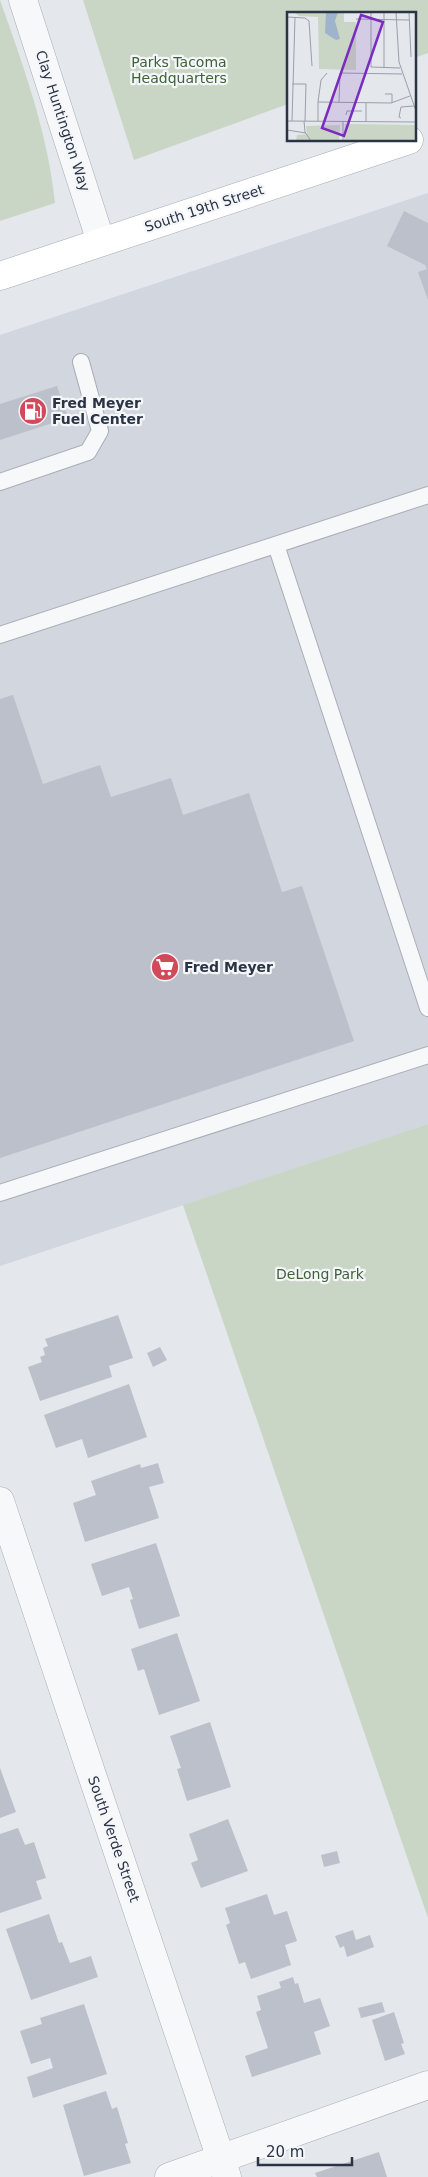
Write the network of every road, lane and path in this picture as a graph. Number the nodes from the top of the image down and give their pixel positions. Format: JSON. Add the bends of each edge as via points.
{"nodes":[{"id":1,"x":23,"y":0,"type":"edge"},
{"id":2,"x":406,"y":141,"type":"edge"},
{"id":3,"x":101,"y":242,"type":"junction"},
{"id":4,"x":0,"y":276,"type":"edge"},
{"id":5,"x":81,"y":362,"type":"dead end"},
{"id":6,"x":0,"y":482,"type":"edge"},
{"id":7,"x":428,"y":495,"type":"edge"},
{"id":8,"x":276,"y":545,"type":"junction"},
{"id":9,"x":0,"y":635,"type":"edge"},
{"id":10,"x":428,"y":1008,"type":"edge"},
{"id":11,"x":428,"y":1055,"type":"edge"},
{"id":12,"x":0,"y":1193,"type":"edge"},
{"id":13,"x":0,"y":1501,"type":"edge"},
{"id":14,"x":428,"y":2085,"type":"edge"},
{"id":15,"x":224,"y":2168,"type":"edge"},
{"id":16,"x":168,"y":2177,"type":"edge"}],
"edges":[{"from":1,"to":3,"type":"street","name":"Clay Huntington Way"},
{"from":2,"to":3,"type":"main road","name":"South 19th Street"},
{"from":3,"to":4,"type":"main road","name":"South 19th Street"},
{"from":5,"to":6,"type":"lane","via":[[100,431],[88,452]]},
{"from":7,"to":8,"type":"lane"},
{"from":8,"to":9,"type":"lane"},
{"from":8,"to":10,"type":"lane"},
{"from":11,"to":12,"type":"lane"},
{"from":13,"to":15,"type":"street","name":"South Verde Street"},
{"from":14,"to":15,"type":"street"},
{"from":15,"to":16,"type":"street"}]}
